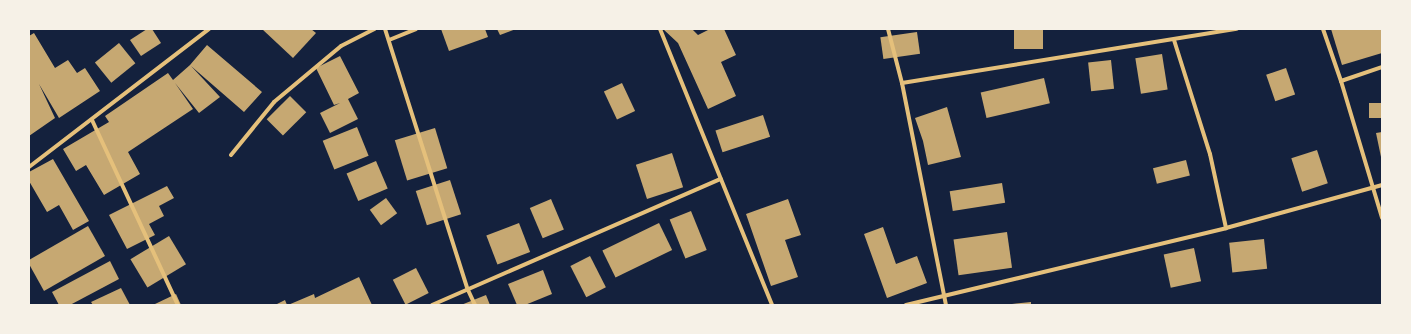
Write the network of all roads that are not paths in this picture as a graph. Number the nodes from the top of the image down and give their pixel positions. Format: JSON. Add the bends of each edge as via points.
{"nodes":[{"id":1,"x":209,"y":29,"type":"edge"},
{"id":2,"x":375,"y":29,"type":"edge"},
{"id":3,"x":385,"y":29,"type":"edge"},
{"id":4,"x":416,"y":29,"type":"edge"},
{"id":5,"x":660,"y":29,"type":"edge"},
{"id":6,"x":888,"y":29,"type":"edge"},
{"id":7,"x":1238,"y":29,"type":"edge"},
{"id":8,"x":1323,"y":29,"type":"edge"},
{"id":9,"x":389,"y":40,"type":"junction"},
{"id":10,"x":1174,"y":40,"type":"junction"},
{"id":11,"x":1382,"y":67,"type":"edge"},
{"id":12,"x":1341,"y":81,"type":"junction"},
{"id":13,"x":902,"y":84,"type":"junction"},
{"id":14,"x":92,"y":120,"type":"junction"},
{"id":15,"x":231,"y":155,"type":"dead end"},
{"id":16,"x":29,"y":167,"type":"edge"},
{"id":17,"x":721,"y":179,"type":"junction"},
{"id":18,"x":1382,"y":185,"type":"edge"},
{"id":19,"x":1372,"y":187,"type":"junction"},
{"id":20,"x":1382,"y":218,"type":"edge"},
{"id":21,"x":1226,"y":228,"type":"junction"},
{"id":22,"x":468,"y":290,"type":"junction"},
{"id":23,"x":944,"y":296,"type":"junction"},
{"id":24,"x":178,"y":305,"type":"edge"},
{"id":25,"x":432,"y":305,"type":"edge"},
{"id":26,"x":475,"y":305,"type":"edge"},
{"id":27,"x":772,"y":305,"type":"edge"},
{"id":28,"x":906,"y":305,"type":"edge"},
{"id":29,"x":946,"y":305,"type":"edge"}],
"edges":[{"from":1,"to":14,"type":"street"},
{"from":2,"to":15,"type":"street","via":[[341,46],[274,102]]},
{"from":3,"to":9,"type":"street"},
{"from":4,"to":9,"type":"street"},
{"from":5,"to":17,"type":"street"},
{"from":6,"to":13,"type":"street"},
{"from":7,"to":10,"type":"street"},
{"from":8,"to":12,"type":"street"},
{"from":9,"to":22,"type":"street"},
{"from":10,"to":13,"type":"street"},
{"from":10,"to":21,"type":"street","via":[[1210,154]]},
{"from":11,"to":12,"type":"street"},
{"from":12,"to":19,"type":"street"},
{"from":13,"to":23,"type":"street"},
{"from":14,"to":16,"type":"street"},
{"from":14,"to":24,"type":"street"},
{"from":17,"to":22,"type":"street"},
{"from":17,"to":27,"type":"street"},
{"from":18,"to":19,"type":"street"},
{"from":19,"to":20,"type":"street"},
{"from":19,"to":21,"type":"street"},
{"from":21,"to":23,"type":"street"},
{"from":22,"to":25,"type":"street"},
{"from":22,"to":26,"type":"street"},
{"from":23,"to":28,"type":"street"},
{"from":23,"to":29,"type":"street"}]}
